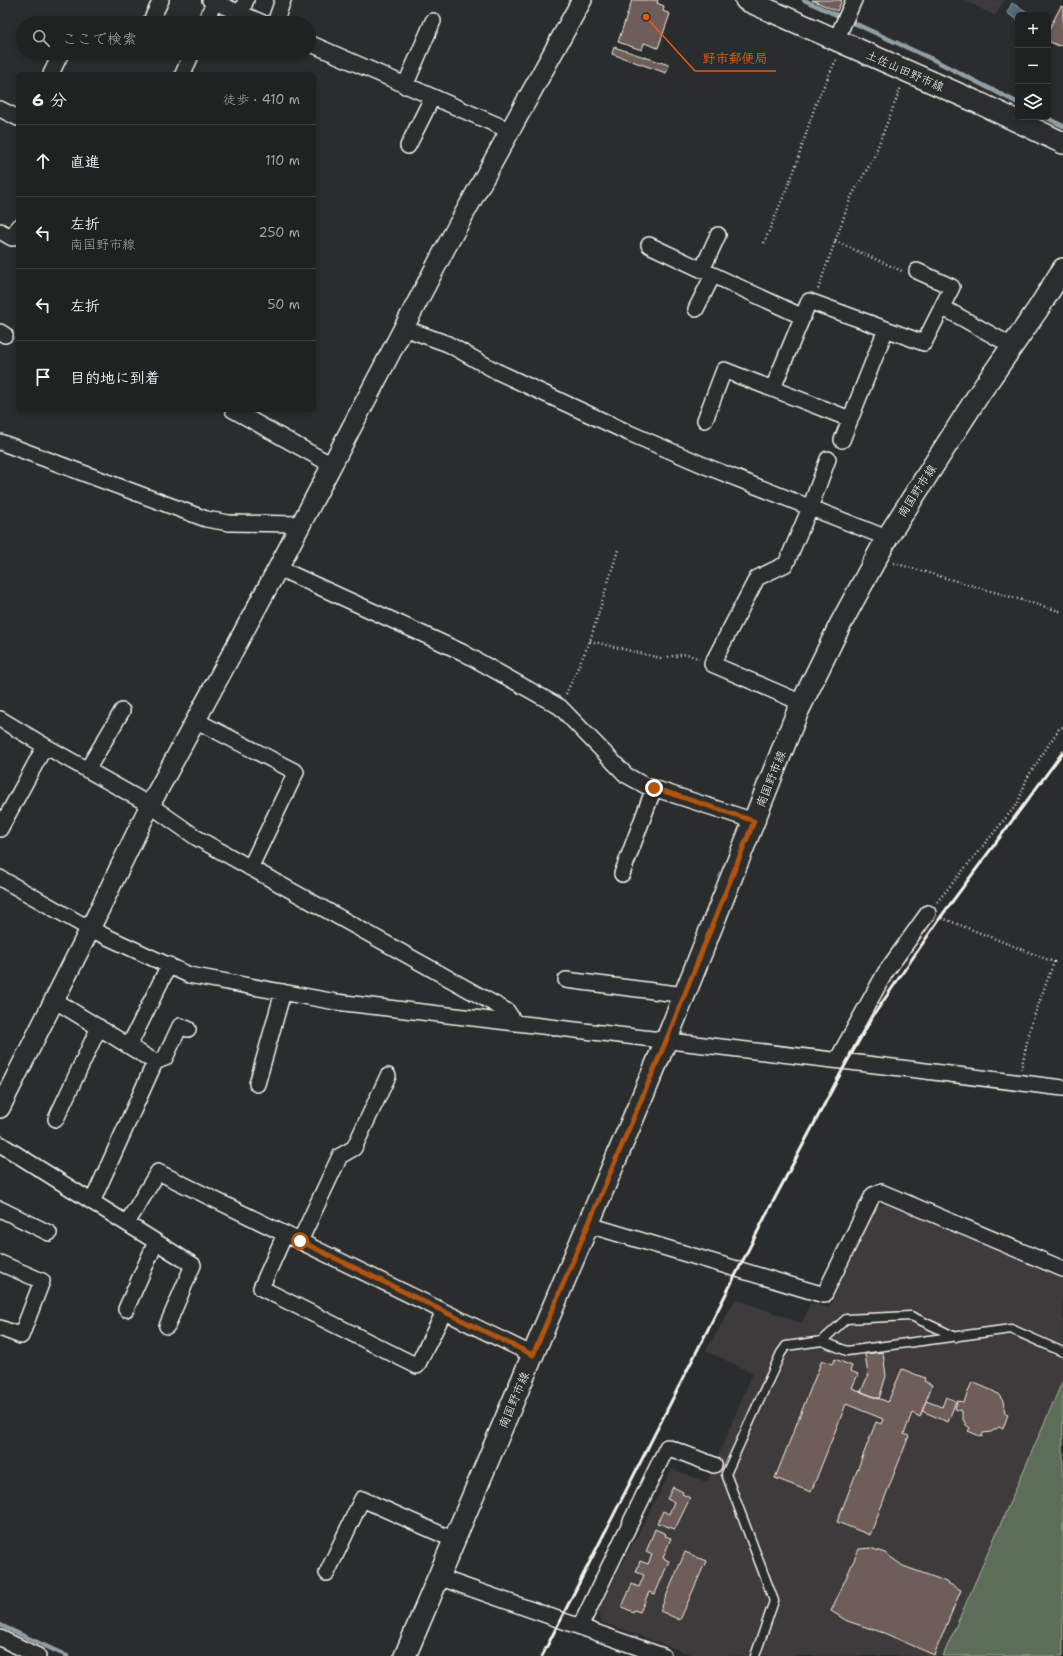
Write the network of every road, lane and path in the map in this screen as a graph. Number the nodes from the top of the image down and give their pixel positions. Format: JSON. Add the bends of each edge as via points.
{"nodes":[{"id":1,"x":161,"y":0,"type":"edge"},
{"id":2,"x":283,"y":0,"type":"edge"},
{"id":3,"x":582,"y":0,"type":"edge"},
{"id":4,"x":746,"y":0,"type":"edge"},
{"id":5,"x":854,"y":0,"type":"edge"},
{"id":6,"x":212,"y":1,"type":"edge"},
{"id":7,"x":244,"y":7,"type":"edge"},
{"id":8,"x":153,"y":16,"type":"edge"},
{"id":9,"x":207,"y":16,"type":"edge"},
{"id":10,"x":255,"y":16,"type":"edge"},
{"id":11,"x":277,"y":16,"type":"edge"},
{"id":12,"x":433,"y":21,"type":"dead end"},
{"id":13,"x":840,"y":42,"type":"junction"},
{"id":14,"x":316,"y":46,"type":"edge"},
{"id":15,"x":58,"y":60,"type":"edge"},
{"id":16,"x":189,"y":60,"type":"edge"},
{"id":17,"x":907,"y":71,"type":"junction"},
{"id":18,"x":52,"y":72,"type":"edge"},
{"id":19,"x":183,"y":72,"type":"edge"},
{"id":20,"x":405,"y":86,"type":"junction"},
{"id":21,"x":432,"y":98,"type":"junction"},
{"id":22,"x":0,"y":109,"type":"edge"},
{"id":23,"x":16,"y":117,"type":"edge"},
{"id":24,"x":511,"y":131,"type":"junction"},
{"id":25,"x":1063,"y":143,"type":"edge"},
{"id":26,"x":408,"y":146,"type":"dead end"},
{"id":27,"x":0,"y":231,"type":"edge"},
{"id":28,"x":16,"y":231,"type":"edge"},
{"id":29,"x":718,"y":236,"type":"dead end"},
{"id":30,"x":835,"y":241,"type":"junction"},
{"id":31,"x":764,"y":244,"type":"dead end"},
{"id":32,"x":649,"y":245,"type":"dead end"},
{"id":33,"x":1063,"y":269,"type":"edge"},
{"id":34,"x":918,"y":271,"type":"joint"},
{"id":35,"x":708,"y":273,"type":"junction"},
{"id":36,"x":814,"y":303,"type":"junction"},
{"id":37,"x":942,"y":307,"type":"junction"},
{"id":38,"x":696,"y":309,"type":"dead end"},
{"id":39,"x":803,"y":317,"type":"junction"},
{"id":40,"x":404,"y":328,"type":"junction"},
{"id":41,"x":886,"y":329,"type":"junction"},
{"id":42,"x":1012,"y":346,"type":"junction"},
{"id":43,"x":773,"y":388,"type":"junction"},
{"id":44,"x":237,"y":412,"type":"edge"},
{"id":45,"x":850,"y":419,"type":"junction"},
{"id":46,"x":705,"y":420,"type":"dead end"},
{"id":47,"x":842,"y":440,"type":"dead end"},
{"id":48,"x":0,"y":442,"type":"edge"},
{"id":49,"x":828,"y":459,"type":"dead end"},
{"id":50,"x":332,"y":465,"type":"junction"},
{"id":51,"x":810,"y":508,"type":"junction"},
{"id":52,"x":300,"y":524,"type":"junction"},
{"id":53,"x":887,"y":538,"type":"junction"},
{"id":54,"x":618,"y":550,"type":"dead end"},
{"id":55,"x":876,"y":558,"type":"junction"},
{"id":56,"x":278,"y":568,"type":"junction"},
{"id":57,"x":1063,"y":612,"type":"edge"},
{"id":58,"x":590,"y":642,"type":"junction"},
{"id":59,"x":712,"y":664,"type":"junction"},
{"id":60,"x":802,"y":703,"type":"junction"},
{"id":61,"x":560,"y":708,"type":"junction"},
{"id":62,"x":122,"y":711,"type":"dead end"},
{"id":63,"x":0,"y":719,"type":"edge"},
{"id":64,"x":195,"y":720,"type":"junction"},
{"id":65,"x":1063,"y":727,"type":"edge"},
{"id":66,"x":44,"y":746,"type":"junction"},
{"id":67,"x":87,"y":770,"type":"junction"},
{"id":68,"x":654,"y":788,"type":"junction"},
{"id":69,"x":150,"y":805,"type":"junction"},
{"id":70,"x":754,"y":821,"type":"junction"},
{"id":71,"x":1,"y":826,"type":"edge"},
{"id":72,"x":250,"y":868,"type":"junction"},
{"id":73,"x":622,"y":874,"type":"dead end"},
{"id":74,"x":0,"y":878,"type":"edge"},
{"id":75,"x":928,"y":913,"type":"junction"},
{"id":76,"x":90,"y":929,"type":"junction"},
{"id":77,"x":168,"y":965,"type":"junction"},
{"id":78,"x":566,"y":980,"type":"dead end"},
{"id":79,"x":283,"y":992,"type":"junction"},
{"id":80,"x":685,"y":995,"type":"junction"},
{"id":81,"x":54,"y":1000,"type":"junction"},
{"id":82,"x":515,"y":1023,"type":"junction"},
{"id":83,"x":99,"y":1027,"type":"junction"},
{"id":84,"x":188,"y":1029,"type":"dead end"},
{"id":85,"x":666,"y":1041,"type":"junction"},
{"id":86,"x":129,"y":1046,"type":"junction"},
{"id":87,"x":837,"y":1060,"type":"junction"},
{"id":88,"x":155,"y":1062,"type":"junction"},
{"id":89,"x":388,"y":1076,"type":"dead end"},
{"id":90,"x":1018,"y":1082,"type":"junction"},
{"id":91,"x":257,"y":1084,"type":"dead end"},
{"id":92,"x":1063,"y":1088,"type":"edge"},
{"id":93,"x":0,"y":1108,"type":"edge"},
{"id":94,"x":56,"y":1119,"type":"dead end"},
{"id":95,"x":0,"y":1144,"type":"edge"},
{"id":96,"x":92,"y":1202,"type":"junction"},
{"id":97,"x":0,"y":1209,"type":"edge"},
{"id":98,"x":127,"y":1223,"type":"junction"},
{"id":99,"x":589,"y":1225,"type":"junction"},
{"id":100,"x":49,"y":1233,"type":"dead end"},
{"id":101,"x":285,"y":1234,"type":"junction"},
{"id":102,"x":300,"y":1241,"type":"junction"},
{"id":103,"x":156,"y":1242,"type":"junction"},
{"id":104,"x":0,"y":1263,"type":"edge"},
{"id":105,"x":1063,"y":1269,"type":"edge"},
{"id":106,"x":126,"y":1309,"type":"dead end"},
{"id":107,"x":444,"y":1312,"type":"junction"},
{"id":108,"x":167,"y":1326,"type":"dead end"},
{"id":109,"x":0,"y":1328,"type":"edge"},
{"id":110,"x":956,"y":1337,"type":"junction"},
{"id":111,"x":822,"y":1341,"type":"junction"},
{"id":112,"x":1063,"y":1352,"type":"edge"},
{"id":113,"x":533,"y":1355,"type":"junction"},
{"id":114,"x":721,"y":1468,"type":"junction"},
{"id":115,"x":454,"y":1540,"type":"junction"},
{"id":116,"x":327,"y":1573,"type":"dead end"},
{"id":117,"x":438,"y":1577,"type":"junction"},
{"id":118,"x":580,"y":1627,"type":"junction"},
{"id":119,"x":0,"y":1638,"type":"edge"},
{"id":120,"x":38,"y":1656,"type":"edge"},
{"id":121,"x":405,"y":1656,"type":"edge"},
{"id":122,"x":663,"y":1656,"type":"edge"},
{"id":123,"x":755,"y":1656,"type":"edge"}],
"edges":[{"from":1,"to":8,"type":"street"},
{"from":2,"to":11,"type":"street"},
{"from":3,"to":24,"type":"street"},
{"from":4,"to":13,"type":"main road","name":"土佐山田野市線"},
{"from":5,"to":13,"type":"street"},
{"from":6,"to":7,"type":"street"},
{"from":6,"to":9,"type":"street"},
{"from":7,"to":10,"type":"street"},
{"from":12,"to":20,"type":"street"},
{"from":13,"to":17,"type":"main road","name":"土佐山田野市線"},
{"from":13,"to":31,"type":"path","via":[[816,103],[794,171]]},
{"from":14,"to":20,"type":"street"},
{"from":15,"to":18,"type":"street"},
{"from":16,"to":19,"type":"street"},
{"from":17,"to":25,"type":"main road","name":"土佐山田野市線"},
{"from":17,"to":30,"type":"path","via":[[873,159],[851,197]]},
{"from":20,"to":21,"type":"street"},
{"from":21,"to":24,"type":"street"},
{"from":21,"to":26,"type":"street"},
{"from":22,"to":23,"type":"street"},
{"from":24,"to":40,"type":"street","via":[[446,246]]},
{"from":27,"to":28,"type":"street","via":[[12,238]]},
{"from":29,"to":35,"type":"street"},
{"from":30,"to":34,"type":"path","via":[[913,276]]},
{"from":30,"to":36,"type":"path"},
{"from":32,"to":35,"type":"street"},
{"from":33,"to":42,"type":"main road","name":"南国野市線"},
{"from":34,"to":37,"type":"street","via":[[952,287]]},
{"from":35,"to":38,"type":"street"},
{"from":35,"to":39,"type":"street"},
{"from":36,"to":39,"type":"street","via":[[809,301]]},
{"from":36,"to":41,"type":"street"},
{"from":37,"to":41,"type":"street","via":[[924,343]]},
{"from":37,"to":42,"type":"street"},
{"from":39,"to":43,"type":"street"},
{"from":40,"to":50,"type":"street"},
{"from":40,"to":51,"type":"street","via":[[448,344],[496,371],[636,436]]},
{"from":41,"to":45,"type":"street"},
{"from":42,"to":53,"type":"main road","name":"南国野市線"},
{"from":43,"to":45,"type":"street"},
{"from":43,"to":46,"type":"street","via":[[724,370]]},
{"from":44,"to":50,"type":"street"},
{"from":45,"to":47,"type":"street"},
{"from":48,"to":52,"type":"street","via":[[206,519],[229,523]]},
{"from":49,"to":51,"type":"street"},
{"from":50,"to":52,"type":"street"},
{"from":51,"to":53,"type":"street"},
{"from":51,"to":59,"type":"street","via":[[786,564],[757,578]]},
{"from":52,"to":56,"type":"street"},
{"from":53,"to":55,"type":"main road","name":"南国野市線"},
{"from":54,"to":58,"type":"path"},
{"from":55,"to":57,"type":"path"},
{"from":55,"to":60,"type":"main road","name":"南国野市線"},
{"from":56,"to":61,"type":"street","via":[[462,652]]},
{"from":56,"to":64,"type":"street"},
{"from":58,"to":59,"type":"path","via":[[660,658],[687,654]]},
{"from":58,"to":61,"type":"path"},
{"from":59,"to":60,"type":"street"},
{"from":60,"to":70,"type":"main road","name":"南国野市線"},
{"from":61,"to":68,"type":"street","via":[[626,775]]},
{"from":62,"to":67,"type":"street"},
{"from":63,"to":66,"type":"street"},
{"from":64,"to":69,"type":"street"},
{"from":64,"to":72,"type":"street","via":[[296,772]]},
{"from":65,"to":75,"type":"path","via":[[1027,778],[1018,803]]},
{"from":66,"to":67,"type":"street"},
{"from":66,"to":71,"type":"street"},
{"from":67,"to":69,"type":"street"},
{"from":68,"to":70,"type":"street"},
{"from":68,"to":73,"type":"street"},
{"from":69,"to":72,"type":"street","via":[[197,838]]},
{"from":69,"to":76,"type":"street"},
{"from":70,"to":80,"type":"main road","name":"南国野市線"},
{"from":72,"to":82,"type":"street","via":[[508,1011]]},
{"from":74,"to":76,"type":"street"},
{"from":75,"to":87,"type":"street","via":[[885,973]]},
{"from":75,"to":90,"type":"path","via":[[1054,962],[1031,1025]]},
{"from":76,"to":77,"type":"street"},
{"from":76,"to":81,"type":"street"},
{"from":77,"to":79,"type":"street","via":[[189,975]]},
{"from":77,"to":86,"type":"street"},
{"from":78,"to":80,"type":"street"},
{"from":79,"to":82,"type":"street","via":[[336,1002]]},
{"from":79,"to":91,"type":"street"},
{"from":80,"to":85,"type":"main road","name":"南国野市線"},
{"from":81,"to":83,"type":"street"},
{"from":81,"to":93,"type":"street"},
{"from":82,"to":85,"type":"street"},
{"from":83,"to":86,"type":"street"},
{"from":83,"to":94,"type":"street"},
{"from":84,"to":88,"type":"street","via":[[180,1026],[165,1058]]},
{"from":85,"to":87,"type":"street"},
{"from":85,"to":99,"type":"main road","name":"南国野市線"},
{"from":86,"to":88,"type":"street"},
{"from":87,"to":90,"type":"street"},
{"from":88,"to":96,"type":"street"},
{"from":89,"to":102,"type":"street","via":[[354,1148],[340,1156]]},
{"from":90,"to":92,"type":"street"},
{"from":95,"to":96,"type":"street"},
{"from":96,"to":98,"type":"street"},
{"from":97,"to":100,"type":"street"},
{"from":98,"to":101,"type":"street","via":[[158,1172]]},
{"from":98,"to":103,"type":"street"},
{"from":99,"to":105,"type":"street","via":[[824,1295],[873,1195],[881,1192]]},
{"from":99,"to":113,"type":"main road","name":"南国野市線"},
{"from":101,"to":102,"type":"street"},
{"from":101,"to":107,"type":"street","via":[[261,1288],[417,1366]]},
{"from":102,"to":107,"type":"street"},
{"from":103,"to":106,"type":"street"},
{"from":103,"to":108,"type":"street","via":[[193,1265]]},
{"from":104,"to":109,"type":"street","via":[[42,1281],[21,1336]]},
{"from":107,"to":113,"type":"street"},
{"from":110,"to":111,"type":"lane","via":[[848,1352]]},
{"from":110,"to":111,"type":"lane","via":[[911,1316],[846,1319]]},
{"from":110,"to":112,"type":"lane","via":[[1011,1329]]},
{"from":111,"to":114,"type":"lane","via":[[786,1346],[780,1353]]},
{"from":113,"to":115,"type":"main road","name":"南国野市線"},
{"from":114,"to":118,"type":"street","via":[[667,1448]]},
{"from":114,"to":123,"type":"lane","via":[[726,1474],[774,1602]]},
{"from":115,"to":116,"type":"street","via":[[362,1499]]},
{"from":115,"to":117,"type":"main road","name":"南国野市線"},
{"from":117,"to":118,"type":"street"},
{"from":117,"to":121,"type":"main road","name":"南国野市線"},
{"from":118,"to":122,"type":"street"},
{"from":119,"to":120,"type":"street"}]}
